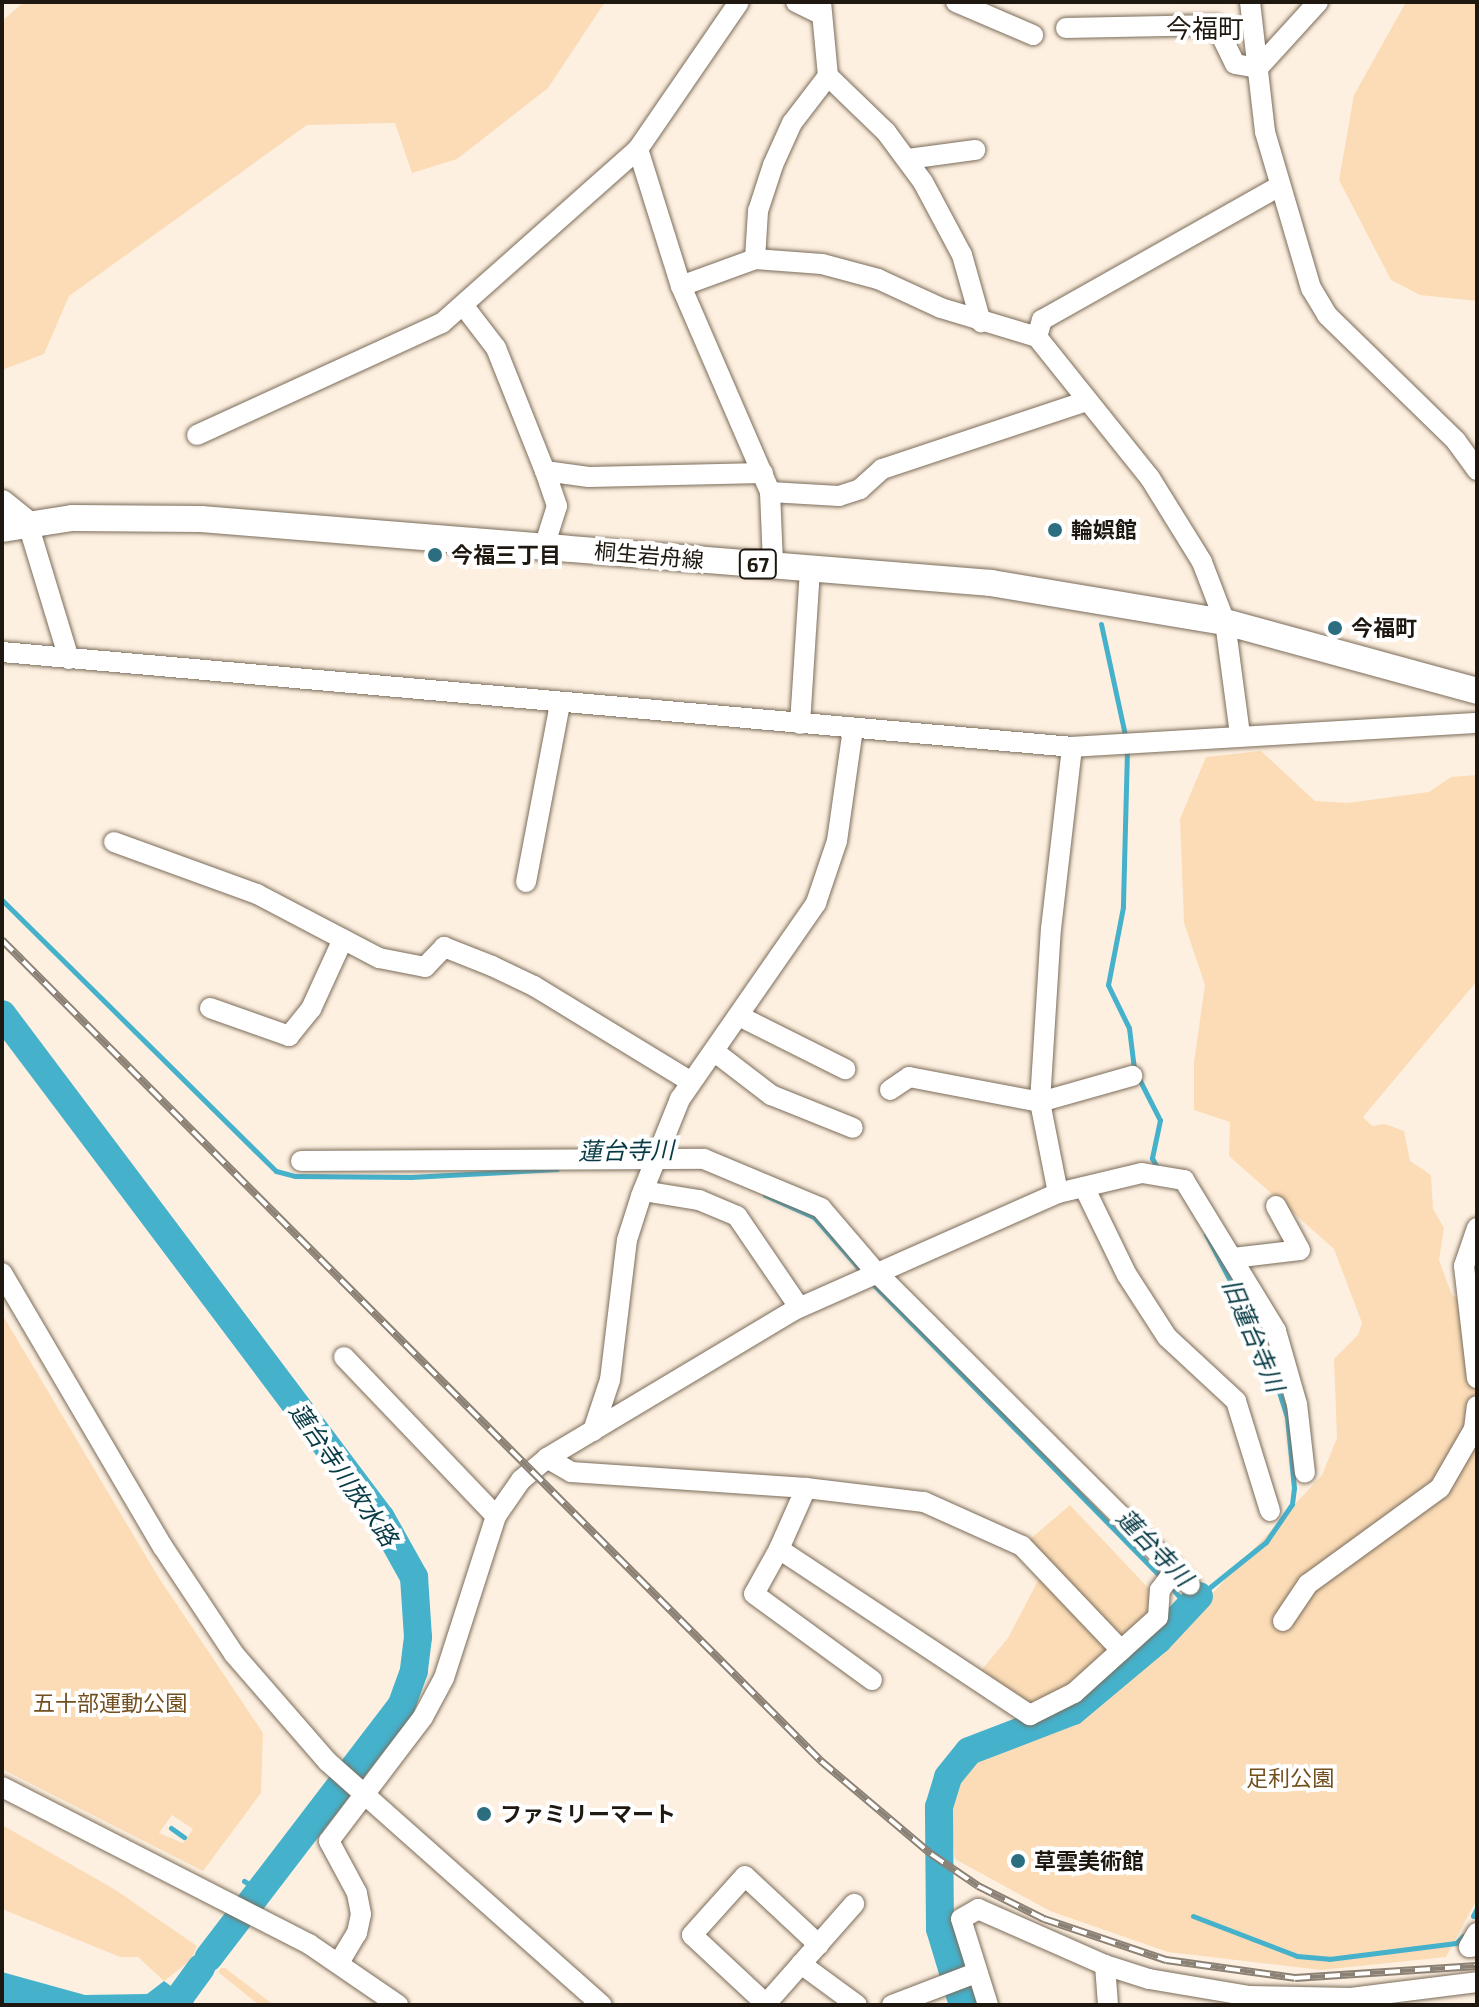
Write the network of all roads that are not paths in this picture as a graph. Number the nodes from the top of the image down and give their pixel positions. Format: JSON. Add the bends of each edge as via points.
{"nodes":[{"id":1,"x":739,"y":2,"type":"edge"},
{"id":2,"x":796,"y":2,"type":"edge"},
{"id":3,"x":956,"y":2,"type":"edge"},
{"id":4,"x":1250,"y":2,"type":"edge"},
{"id":5,"x":1318,"y":2,"type":"edge"},
{"id":6,"x":820,"y":7,"type":"edge"},
{"id":7,"x":1066,"y":28,"type":"dead end"},
{"id":8,"x":1033,"y":35,"type":"dead end"},
{"id":9,"x":1258,"y":68,"type":"junction"},
{"id":10,"x":828,"y":76,"type":"junction"},
{"id":11,"x":638,"y":149,"type":"junction"},
{"id":12,"x":975,"y":150,"type":"dead end"},
{"id":13,"x":908,"y":159,"type":"junction"},
{"id":14,"x":1278,"y":187,"type":"junction"},
{"id":15,"x":755,"y":259,"type":"junction"},
{"id":16,"x":681,"y":286,"type":"junction"},
{"id":17,"x":463,"y":305,"type":"junction"},
{"id":18,"x":981,"y":322,"type":"junction"},
{"id":19,"x":1037,"y":337,"type":"junction"},
{"id":20,"x":1087,"y":401,"type":"junction"},
{"id":21,"x":197,"y":435,"type":"dead end"},
{"id":22,"x":1474,"y":460,"type":"edge"},
{"id":23,"x":545,"y":471,"type":"junction"},
{"id":24,"x":766,"y":482,"type":"junction"},
{"id":25,"x":2,"y":503,"type":"edge"},
{"id":26,"x":28,"y":524,"type":"junction"},
{"id":27,"x":2,"y":529,"type":"edge"},
{"id":28,"x":544,"y":547,"type":"junction"},
{"id":29,"x":773,"y":565,"type":"junction"},
{"id":30,"x":810,"y":569,"type":"junction"},
{"id":31,"x":1225,"y":622,"type":"junction"},
{"id":32,"x":2,"y":652,"type":"edge"},
{"id":33,"x":69,"y":659,"type":"junction"},
{"id":34,"x":1477,"y":691,"type":"edge"},
{"id":35,"x":560,"y":703,"type":"junction"},
{"id":36,"x":1477,"y":723,"type":"edge"},
{"id":37,"x":800,"y":724,"type":"junction"},
{"id":38,"x":853,"y":729,"type":"junction"},
{"id":39,"x":1240,"y":734,"type":"junction"},
{"id":40,"x":1072,"y":747,"type":"junction"},
{"id":41,"x":114,"y":842,"type":"dead end"},
{"id":42,"x":526,"y":882,"type":"dead end"},
{"id":43,"x":343,"y":939,"type":"junction"},
{"id":44,"x":210,"y":1008,"type":"dead end"},
{"id":45,"x":739,"y":1016,"type":"junction"},
{"id":46,"x":715,"y":1052,"type":"junction"},
{"id":47,"x":845,"y":1069,"type":"dead end"},
{"id":48,"x":1132,"y":1076,"type":"dead end"},
{"id":49,"x":691,"y":1082,"type":"junction"},
{"id":50,"x":890,"y":1090,"type":"dead end"},
{"id":51,"x":1040,"y":1102,"type":"junction"},
{"id":52,"x":853,"y":1128,"type":"dead end"},
{"id":53,"x":657,"y":1156,"type":"junction"},
{"id":54,"x":301,"y":1161,"type":"dead end"},
{"id":55,"x":1084,"y":1187,"type":"junction"},
{"id":56,"x":643,"y":1191,"type":"junction"},
{"id":57,"x":1058,"y":1193,"type":"junction"},
{"id":58,"x":1276,"y":1206,"type":"dead end"},
{"id":59,"x":1477,"y":1228,"type":"edge"},
{"id":60,"x":1233,"y":1258,"type":"junction"},
{"id":61,"x":874,"y":1270,"type":"junction"},
{"id":62,"x":2,"y":1273,"type":"edge"},
{"id":63,"x":799,"y":1307,"type":"junction"},
{"id":64,"x":344,"y":1357,"type":"dead end"},
{"id":65,"x":1477,"y":1378,"type":"edge"},
{"id":66,"x":1477,"y":1406,"type":"edge"},
{"id":67,"x":593,"y":1431,"type":"junction"},
{"id":68,"x":547,"y":1458,"type":"junction"},
{"id":69,"x":1305,"y":1473,"type":"dead end"},
{"id":70,"x":806,"y":1488,"type":"junction"},
{"id":71,"x":1270,"y":1511,"type":"dead end"},
{"id":72,"x":496,"y":1516,"type":"junction"},
{"id":73,"x":779,"y":1549,"type":"junction"},
{"id":74,"x":1175,"y":1570,"type":"junction"},
{"id":75,"x":1190,"y":1585,"type":"dead end"},
{"id":76,"x":1283,"y":1621,"type":"dead end"},
{"id":77,"x":1121,"y":1650,"type":"junction"},
{"id":78,"x":872,"y":1680,"type":"dead end"},
{"id":79,"x":2,"y":1787,"type":"edge"},
{"id":80,"x":360,"y":1791,"type":"junction"},
{"id":81,"x":854,"y":1904,"type":"dead end"},
{"id":82,"x":1477,"y":1933,"type":"edge"},
{"id":83,"x":819,"y":1945,"type":"junction"},
{"id":84,"x":1477,"y":1946,"type":"edge"},
{"id":85,"x":340,"y":1961,"type":"junction"},
{"id":86,"x":801,"y":1964,"type":"junction"},
{"id":87,"x":1105,"y":1965,"type":"junction"},
{"id":88,"x":970,"y":1975,"type":"junction"},
{"id":89,"x":1477,"y":1982,"type":"edge"},
{"id":90,"x":935,"y":1992,"type":"edge"},
{"id":91,"x":1439,"y":1996,"type":"edge"},
{"id":92,"x":1251,"y":2000,"type":"edge"},
{"id":93,"x":765,"y":2004,"type":"edge"},
{"id":94,"x":398,"y":2005,"type":"edge"},
{"id":95,"x":602,"y":2005,"type":"edge"},
{"id":96,"x":857,"y":2005,"type":"edge"},
{"id":97,"x":892,"y":2005,"type":"edge"},
{"id":98,"x":988,"y":2005,"type":"edge"},
{"id":99,"x":1108,"y":2005,"type":"edge"}],
"edges":[{"from":1,"to":11,"type":"street"},
{"from":2,"to":6,"type":"street"},
{"from":3,"to":8,"type":"street"},
{"from":4,"to":9,"type":"street"},
{"from":5,"to":9,"type":"street"},
{"from":6,"to":10,"type":"street"},
{"from":7,"to":9,"type":"street","via":[[1216,25],[1235,64]]},
{"from":9,"to":14,"type":"street"},
{"from":10,"to":13,"type":"street"},
{"from":10,"to":15,"type":"street","via":[[792,123],[773,165],[758,211]]},
{"from":11,"to":16,"type":"street"},
{"from":11,"to":17,"type":"street"},
{"from":12,"to":13,"type":"street"},
{"from":13,"to":18,"type":"street","via":[[962,255]]},
{"from":14,"to":19,"type":"street","via":[[1042,320]]},
{"from":14,"to":22,"type":"street","via":[[1299,256],[1327,315]]},
{"from":15,"to":16,"type":"street"},
{"from":15,"to":18,"type":"street","via":[[822,264],[878,279]]},
{"from":16,"to":24,"type":"street"},
{"from":17,"to":21,"type":"street","via":[[412,338]]},
{"from":17,"to":23,"type":"street","via":[[496,348]]},
{"from":18,"to":19,"type":"street"},
{"from":19,"to":20,"type":"street"},
{"from":20,"to":24,"type":"street","via":[[882,469],[860,489],[839,496]]},
{"from":20,"to":31,"type":"street","via":[[1150,478],[1202,562]]},
{"from":23,"to":24,"type":"street"},
{"from":23,"to":28,"type":"street","via":[[557,506]]},
{"from":24,"to":29,"type":"street"},
{"from":25,"to":26,"type":"main road"},
{"from":26,"to":27,"type":"main road","name":"桐生岩舟線","number":"67"},
{"from":26,"to":28,"type":"main road","name":"桐生岩舟線","number":"67","via":[[72,518],[201,519]]},
{"from":26,"to":33,"type":"street"},
{"from":28,"to":29,"type":"main road","name":"桐生岩舟線","number":"67"},
{"from":29,"to":30,"type":"main road","name":"桐生岩舟線","number":"67"},
{"from":30,"to":31,"type":"main road","name":"桐生岩舟線","number":"67","via":[[1050,589]]},
{"from":30,"to":37,"type":"street"},
{"from":31,"to":34,"type":"main road","name":"桐生岩舟線","number":"67"},
{"from":31,"to":39,"type":"street"},
{"from":32,"to":33,"type":"street"},
{"from":33,"to":35,"type":"street"},
{"from":35,"to":37,"type":"street"},
{"from":35,"to":42,"type":"street"},
{"from":36,"to":39,"type":"street"},
{"from":37,"to":38,"type":"street"},
{"from":38,"to":40,"type":"street"},
{"from":38,"to":45,"type":"street","via":[[837,841],[816,903]]},
{"from":39,"to":40,"type":"street"},
{"from":40,"to":51,"type":"street","via":[[1051,929]]},
{"from":41,"to":43,"type":"street","via":[[257,894]]},
{"from":43,"to":44,"type":"street","via":[[311,1009],[289,1036]]},
{"from":43,"to":49,"type":"street","via":[[379,958],[425,967],[444,947],[492,966]]},
{"from":45,"to":46,"type":"street"},
{"from":45,"to":47,"type":"street"},
{"from":46,"to":49,"type":"street"},
{"from":46,"to":52,"type":"street","via":[[771,1095]]},
{"from":48,"to":51,"type":"street"},
{"from":49,"to":53,"type":"street"},
{"from":50,"to":51,"type":"street","via":[[909,1077]]},
{"from":51,"to":57,"type":"street"},
{"from":53,"to":54,"type":"street"},
{"from":53,"to":56,"type":"street"},
{"from":53,"to":61,"type":"street","via":[[704,1159],[821,1208]]},
{"from":55,"to":57,"type":"street"},
{"from":55,"to":60,"type":"street","via":[[1142,1173],[1184,1180]]},
{"from":55,"to":71,"type":"street","via":[[1127,1275],[1167,1337],[1236,1401]]},
{"from":56,"to":63,"type":"street","via":[[699,1200],[737,1216]]},
{"from":56,"to":67,"type":"street","via":[[627,1240],[610,1380]]},
{"from":57,"to":61,"type":"street"},
{"from":58,"to":60,"type":"street","via":[[1300,1250]]},
{"from":59,"to":65,"type":"street","via":[[1464,1266]]},
{"from":60,"to":69,"type":"street","via":[[1276,1331],[1297,1404]]},
{"from":61,"to":63,"type":"street"},
{"from":61,"to":74,"type":"street"},
{"from":62,"to":80,"type":"street","via":[[234,1654]]},
{"from":63,"to":67,"type":"street"},
{"from":64,"to":72,"type":"street"},
{"from":66,"to":76,"type":"street","via":[[1474,1429],[1440,1488],[1308,1584]]},
{"from":67,"to":68,"type":"street"},
{"from":68,"to":70,"type":"street","via":[[571,1472]]},
{"from":68,"to":72,"type":"street","via":[[521,1480]]},
{"from":70,"to":73,"type":"street"},
{"from":70,"to":77,"type":"street","via":[[924,1502],[1022,1546]]},
{"from":72,"to":80,"type":"street","via":[[444,1678],[423,1717]]},
{"from":73,"to":77,"type":"street","via":[[1030,1715],[1074,1693]]},
{"from":73,"to":78,"type":"street","via":[[754,1594]]},
{"from":74,"to":75,"type":"street"},
{"from":74,"to":77,"type":"street","via":[[1160,1590],[1158,1617]]},
{"from":79,"to":85,"type":"street"},
{"from":80,"to":85,"type":"street","via":[[329,1841],[357,1893],[361,1914],[357,1933]]},
{"from":80,"to":95,"type":"street"},
{"from":81,"to":83,"type":"street"},
{"from":82,"to":84,"type":"street","via":[[1469,1947]]},
{"from":83,"to":86,"type":"street"},
{"from":83,"to":93,"type":"street","via":[[745,1876],[692,1935]]},
{"from":85,"to":94,"type":"street"},
{"from":86,"to":93,"type":"street"},
{"from":86,"to":96,"type":"street"},
{"from":87,"to":88,"type":"street","via":[[978,1909],[961,1919]]},
{"from":87,"to":92,"type":"street"},
{"from":87,"to":99,"type":"street"},
{"from":88,"to":90,"type":"street"},
{"from":88,"to":98,"type":"street"},
{"from":89,"to":91,"type":"street"},
{"from":90,"to":97,"type":"street"},
{"from":91,"to":92,"type":"street"}]}
